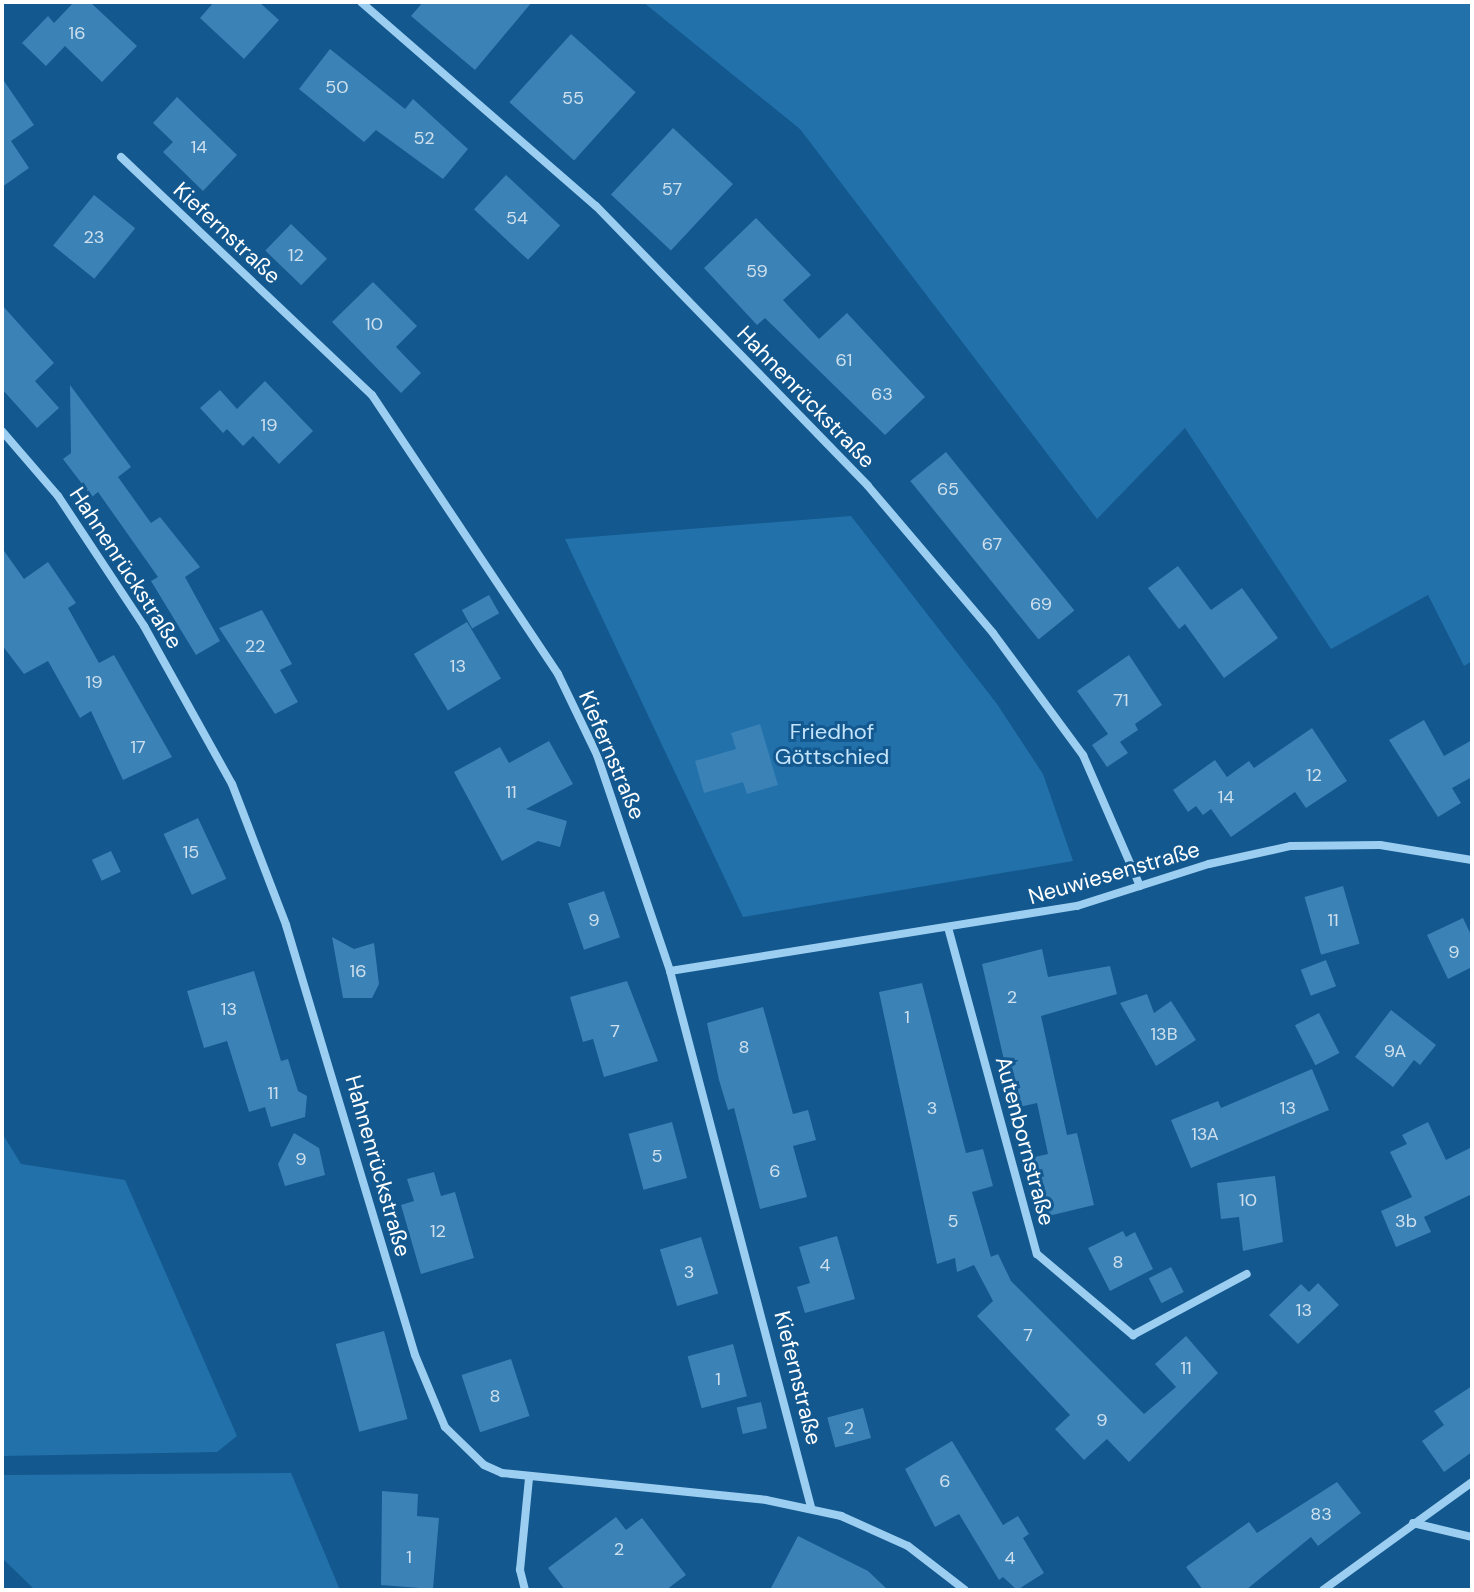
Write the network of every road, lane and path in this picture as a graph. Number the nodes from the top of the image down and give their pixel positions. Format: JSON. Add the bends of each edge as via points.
{"nodes":[{"id":1,"x":361,"y":2,"type":"edge"},
{"id":2,"x":121,"y":157,"type":"dead end"},
{"id":3,"x":2,"y":431,"type":"edge"},
{"id":4,"x":1472,"y":860,"type":"edge"},
{"id":5,"x":1140,"y":886,"type":"junction"},
{"id":6,"x":949,"y":931,"type":"junction"},
{"id":7,"x":670,"y":971,"type":"junction"},
{"id":8,"x":1247,"y":1274,"type":"dead end"},
{"id":9,"x":529,"y":1478,"type":"junction"},
{"id":10,"x":1472,"y":1482,"type":"edge"},
{"id":11,"x":811,"y":1507,"type":"junction"},
{"id":12,"x":1413,"y":1523,"type":"junction"},
{"id":13,"x":1472,"y":1537,"type":"edge"},
{"id":14,"x":525,"y":1590,"type":"edge"},
{"id":15,"x":965,"y":1590,"type":"edge"},
{"id":16,"x":1323,"y":1590,"type":"edge"}],
"edges":[{"from":1,"to":5,"type":"street","name":"Hahnenrückstraße","via":[[596,206],[868,486],[993,633],[1083,755]]},
{"from":2,"to":7,"type":"street","name":"Kiefernstraße","via":[[372,395],[511,596],[597,755]]},
{"from":3,"to":9,"type":"street","name":"Hahnenrückstraße","via":[[58,496],[135,613],[232,784],[286,925],[430,1399],[445,1427],[484,1465]]},
{"from":4,"to":5,"type":"street","name":"Neuwiesenstraße","via":[[1380,845],[1291,846]]},
{"from":5,"to":6,"type":"street","name":"Neuwiesenstraße","via":[[1077,906]]},
{"from":6,"to":7,"type":"street","name":"Neuwiesenstraße"},
{"from":6,"to":8,"type":"street","name":"Autenbornstraße","via":[[1037,1254],[1133,1335]]},
{"from":7,"to":11,"type":"street","name":"Kiefernstraße"},
{"from":9,"to":11,"type":"street","name":"Hahnenrückstraße"},
{"from":9,"to":14,"type":"street","via":[[520,1570]]},
{"from":10,"to":12,"type":"street"},
{"from":11,"to":15,"type":"street","name":"Hahnenrückstraße","via":[[908,1546]]},
{"from":12,"to":13,"type":"street"},
{"from":12,"to":16,"type":"street"}]}
